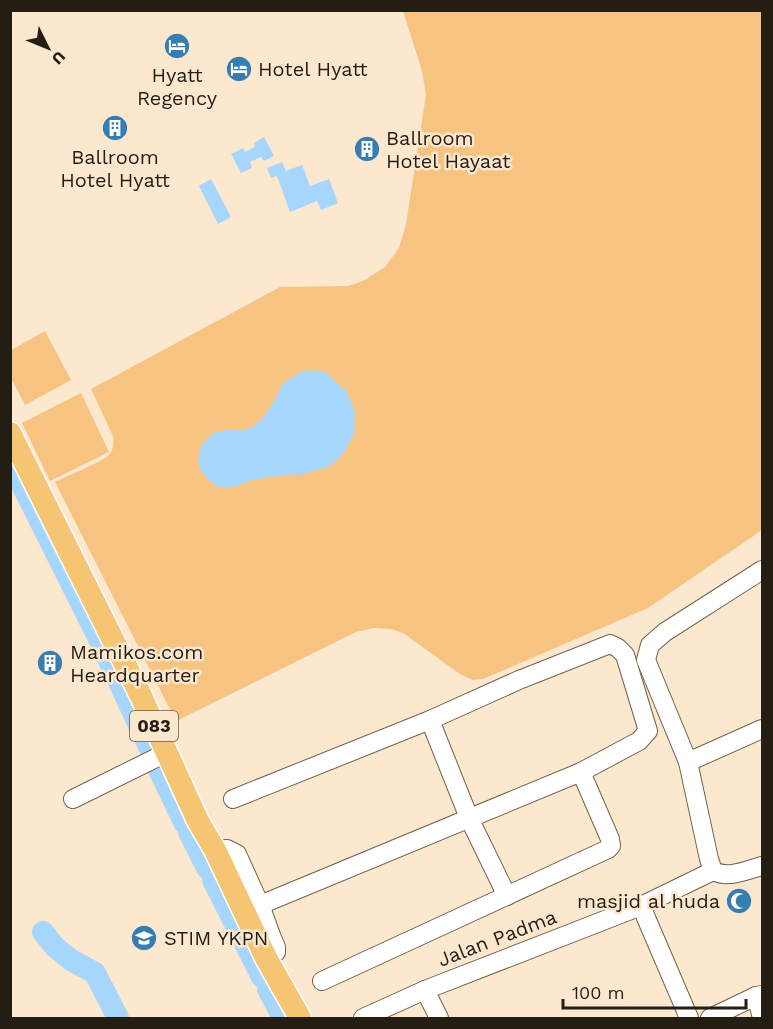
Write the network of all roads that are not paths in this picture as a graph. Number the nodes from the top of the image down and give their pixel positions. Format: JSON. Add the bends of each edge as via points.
{"nodes":[{"id":1,"x":10,"y":433,"type":"edge"},
{"id":2,"x":762,"y":571,"type":"edge"},
{"id":3,"x":430,"y":720,"type":"junction"},
{"id":4,"x":762,"y":729,"type":"edge"},
{"id":5,"x":166,"y":753,"type":"junction"},
{"id":6,"x":688,"y":762,"type":"junction"},
{"id":7,"x":581,"y":772,"type":"junction"},
{"id":8,"x":73,"y":799,"type":"dead end"},
{"id":9,"x":234,"y":799,"type":"dead end"},
{"id":10,"x":469,"y":818,"type":"junction"},
{"id":11,"x":215,"y":850,"type":"junction"},
{"id":12,"x":762,"y":866,"type":"edge"},
{"id":13,"x":713,"y":871,"type":"junction"},
{"id":14,"x":507,"y":896,"type":"junction"},
{"id":15,"x":260,"y":905,"type":"junction"},
{"id":16,"x":641,"y":906,"type":"junction"},
{"id":17,"x":266,"y":958,"type":"junction"},
{"id":18,"x":322,"y":981,"type":"dead end"},
{"id":19,"x":425,"y":990,"type":"junction"},
{"id":20,"x":759,"y":996,"type":"edge"},
{"id":21,"x":300,"y":1018,"type":"edge"},
{"id":22,"x":363,"y":1018,"type":"edge"},
{"id":23,"x":439,"y":1018,"type":"edge"},
{"id":24,"x":689,"y":1018,"type":"edge"},
{"id":25,"x":710,"y":1018,"type":"edge"},
{"id":26,"x":762,"y":1018,"type":"edge"}],
"edges":[{"from":1,"to":5,"type":"main road","number":"083"},
{"from":2,"to":6,"type":"street","via":[[650,645],[646,660]]},
{"from":3,"to":7,"type":"street","via":[[610,644],[625,655],[648,731],[639,741]]},
{"from":3,"to":9,"type":"street"},
{"from":3,"to":10,"type":"street"},
{"from":4,"to":6,"type":"street"},
{"from":5,"to":8,"type":"street"},
{"from":5,"to":11,"type":"main road","number":"083"},
{"from":6,"to":13,"type":"street"},
{"from":7,"to":10,"type":"street"},
{"from":7,"to":14,"type":"street","via":[[611,846]]},
{"from":10,"to":14,"type":"street"},
{"from":10,"to":15,"type":"street"},
{"from":11,"to":15,"type":"street","via":[[237,854]]},
{"from":11,"to":17,"type":"main road","number":"083"},
{"from":12,"to":13,"type":"street","via":[[728,875]]},
{"from":13,"to":16,"type":"street","name":"Jalan Padma"},
{"from":14,"to":18,"type":"street"},
{"from":15,"to":17,"type":"street","via":[[276,947]]},
{"from":16,"to":19,"type":"street","name":"Jalan Padma"},
{"from":16,"to":24,"type":"street"},
{"from":17,"to":21,"type":"main road","number":"083"},
{"from":19,"to":22,"type":"street","name":"Jalan Padma"},
{"from":19,"to":23,"type":"street"},
{"from":20,"to":25,"type":"street"},
{"from":20,"to":26,"type":"street"}]}
